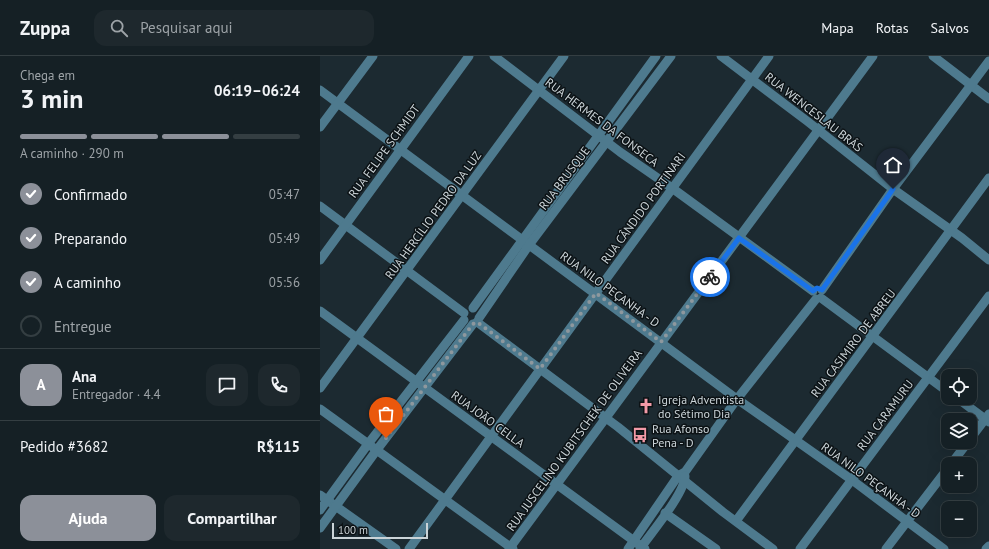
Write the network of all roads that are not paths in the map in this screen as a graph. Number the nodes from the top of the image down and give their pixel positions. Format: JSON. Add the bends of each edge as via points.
{"nodes":[{"id":1,"x":373,"y":56,"type":"edge"},
{"id":2,"x":469,"y":56,"type":"edge"},
{"id":3,"x":494,"y":56,"type":"edge"},
{"id":4,"x":564,"y":56,"type":"edge"},
{"id":5,"x":656,"y":56,"type":"edge"},
{"id":6,"x":671,"y":56,"type":"edge"},
{"id":7,"x":720,"y":56,"type":"edge"},
{"id":8,"x":769,"y":56,"type":"edge"},
{"id":9,"x":873,"y":56,"type":"edge"},
{"id":10,"x":933,"y":56,"type":"edge"},
{"id":11,"x":989,"y":61,"type":"edge"},
{"id":12,"x":752,"y":79,"type":"junction"},
{"id":13,"x":971,"y":86,"type":"junction"},
{"id":14,"x":320,"y":90,"type":"edge"},
{"id":15,"x":540,"y":90,"type":"junction"},
{"id":16,"x":989,"y":100,"type":"edge"},
{"id":17,"x":338,"y":103,"type":"junction"},
{"id":18,"x":320,"y":128,"type":"edge"},
{"id":19,"x":819,"y":130,"type":"junction"},
{"id":20,"x":599,"y":135,"type":"junction"},
{"id":21,"x":606,"y":142,"type":"junction"},
{"id":22,"x":400,"y":149,"type":"junction"},
{"id":23,"x":989,"y":178,"type":"edge"},
{"id":24,"x":672,"y":188,"type":"junction"},
{"id":25,"x":893,"y":189,"type":"junction"},
{"id":26,"x":462,"y":195,"type":"junction"},
{"id":27,"x":320,"y":206,"type":"edge"},
{"id":28,"x":345,"y":225,"type":"junction"},
{"id":29,"x":951,"y":230,"type":"junction"},
{"id":30,"x":739,"y":238,"type":"junction"},
{"id":31,"x":526,"y":242,"type":"junction"},
{"id":32,"x":320,"y":260,"type":"edge"},
{"id":33,"x":989,"y":260,"type":"edge"},
{"id":34,"x":407,"y":271,"type":"junction"},
{"id":35,"x":596,"y":293,"type":"junction"},
{"id":36,"x":818,"y":295,"type":"junction"},
{"id":37,"x":989,"y":296,"type":"edge"},
{"id":38,"x":473,"y":308,"type":"junction"},
{"id":39,"x":320,"y":311,"type":"edge"},
{"id":40,"x":464,"y":316,"type":"junction"},
{"id":41,"x":477,"y":321,"type":"junction"},
{"id":42,"x":872,"y":336,"type":"junction"},
{"id":43,"x":358,"y":338,"type":"junction"},
{"id":44,"x":661,"y":342,"type":"junction"},
{"id":45,"x":540,"y":369,"type":"junction"},
{"id":46,"x":929,"y":377,"type":"junction"},
{"id":47,"x":415,"y":382,"type":"junction"},
{"id":48,"x":941,"y":386,"type":"edge"},
{"id":49,"x":320,"y":388,"type":"edge"},
{"id":50,"x":424,"y":388,"type":"junction"},
{"id":51,"x":737,"y":399,"type":"junction"},
{"id":52,"x":968,"y":405,"type":"edge"},
{"id":53,"x":320,"y":409,"type":"edge"},
{"id":54,"x":988,"y":418,"type":"edge"},
{"id":55,"x":605,"y":419,"type":"junction"},
{"id":56,"x":977,"y":431,"type":"edge"},
{"id":57,"x":491,"y":436,"type":"junction"},
{"id":58,"x":796,"y":440,"type":"junction"},
{"id":59,"x":368,"y":444,"type":"junction"},
{"id":60,"x":963,"y":449,"type":"edge"},
{"id":61,"x":376,"y":451,"type":"junction"},
{"id":62,"x":956,"y":457,"type":"edge"},
{"id":63,"x":682,"y":477,"type":"junction"},
{"id":64,"x":941,"y":477,"type":"edge"},
{"id":65,"x":852,"y":480,"type":"junction"},
{"id":66,"x":557,"y":485,"type":"junction"},
{"id":67,"x":324,"y":497,"type":"edge"},
{"id":68,"x":445,"y":499,"type":"junction"},
{"id":69,"x":336,"y":506,"type":"junction"},
{"id":70,"x":320,"y":510,"type":"edge"},
{"id":71,"x":665,"y":513,"type":"junction"},
{"id":72,"x":736,"y":521,"type":"junction"},
{"id":73,"x":907,"y":522,"type":"junction"},
{"id":74,"x":320,"y":528,"type":"edge"},
{"id":75,"x":634,"y":541,"type":"junction"},
{"id":76,"x":989,"y":546,"type":"edge"},
{"id":77,"x":511,"y":548,"type":"edge"},
{"id":78,"x":642,"y":548,"type":"edge"},
{"id":79,"x":768,"y":548,"type":"edge"},
{"id":80,"x":396,"y":549,"type":"edge"},
{"id":81,"x":409,"y":549,"type":"edge"},
{"id":82,"x":628,"y":549,"type":"edge"},
{"id":83,"x":716,"y":549,"type":"edge"},
{"id":84,"x":800,"y":549,"type":"edge"},
{"id":85,"x":886,"y":549,"type":"edge"},
{"id":86,"x":944,"y":549,"type":"edge"},
{"id":87,"x":986,"y":549,"type":"edge"}],
"edges":[{"from":1,"to":17,"type":"street"},
{"from":2,"to":22,"type":"street","name":"RUA FELIPE SCHMIDT"},
{"from":3,"to":15,"type":"street","name":"RUA HERMES DA FONSECA"},
{"from":4,"to":15,"type":"street","name":"RUA HERCÍLIO PEDRO DA LUZ"},
{"from":5,"to":20,"type":"street","name":"RUA BRUSQUE"},
{"from":6,"to":21,"type":"street","name":"RUA BRUSQUE"},
{"from":7,"to":12,"type":"street","name":"RUA WENCESLAU BRÁS"},
{"from":8,"to":12,"type":"street","name":"RUA CÂNDIDO PORTINARI"},
{"from":9,"to":19,"type":"street","name":"RUA JUSCELINO KUBITSCHEK DE OLIVEIRA"},
{"from":10,"to":13,"type":"street"},
{"from":11,"to":13,"type":"street"},
{"from":12,"to":19,"type":"street","name":"RUA WENCESLAU BRÁS"},
{"from":12,"to":24,"type":"street","name":"RUA CÂNDIDO PORTINARI"},
{"from":13,"to":16,"type":"street"},
{"from":13,"to":25,"type":"street"},
{"from":14,"to":17,"type":"street","name":"RUA NILO PEÇANHA - D"},
{"from":15,"to":20,"type":"street","name":"RUA HERMES DA FONSECA"},
{"from":15,"to":26,"type":"street","name":"RUA HERCÍLIO PEDRO DA LUZ"},
{"from":17,"to":18,"type":"street"},
{"from":17,"to":22,"type":"street","name":"RUA NILO PEÇANHA - D"},
{"from":19,"to":25,"type":"street","name":"RUA WENCESLAU BRÁS"},
{"from":19,"to":30,"type":"street","name":"RUA JUSCELINO KUBITSCHEK DE OLIVEIRA"},
{"from":20,"to":21,"type":"street","name":"RUA HERMES DA FONSECA"},
{"from":20,"to":31,"type":"street","name":"RUA BRUSQUE"},
{"from":21,"to":24,"type":"street","name":"RUA HERMES DA FONSECA"},
{"from":21,"to":31,"type":"street","name":"RUA BRUSQUE"},
{"from":22,"to":26,"type":"street","name":"RUA NILO PEÇANHA - D"},
{"from":22,"to":28,"type":"street","name":"RUA FELIPE SCHMIDT"},
{"from":23,"to":29,"type":"street","name":"RUA CASIMIRO DE ABREU"},
{"from":24,"to":30,"type":"street","name":"RUA HERMES DA FONSECA"},
{"from":24,"to":35,"type":"street","name":"RUA CÂNDIDO PORTINARI"},
{"from":25,"to":29,"type":"street","name":"RUA WENCESLAU BRÁS"},
{"from":25,"to":36,"type":"street"},
{"from":26,"to":31,"type":"street","name":"RUA NILO PEÇANHA - D"},
{"from":26,"to":34,"type":"street","name":"RUA HERCÍLIO PEDRO DA LUZ"},
{"from":27,"to":28,"type":"street"},
{"from":28,"to":32,"type":"street","name":"RUA FELIPE SCHMIDT"},
{"from":28,"to":34,"type":"street"},
{"from":29,"to":33,"type":"street","name":"RUA WENCESLAU BRÁS"},
{"from":29,"to":42,"type":"street","name":"RUA CASIMIRO DE ABREU"},
{"from":30,"to":36,"type":"street","name":"RUA HERMES DA FONSECA"},
{"from":30,"to":44,"type":"street","name":"RUA JUSCELINO KUBITSCHEK DE OLIVEIRA"},
{"from":31,"to":35,"type":"street","name":"RUA NILO PEÇANHA - D"},
{"from":31,"to":38,"type":"street","name":"RUA BRUSQUE"},
{"from":31,"to":41,"type":"street","name":"RUA BRUSQUE"},
{"from":34,"to":40,"type":"street"},
{"from":34,"to":43,"type":"street","name":"RUA HERCÍLIO PEDRO DA LUZ"},
{"from":35,"to":44,"type":"street","name":"RUA NILO PEÇANHA - D"},
{"from":35,"to":45,"type":"street","name":"RUA CÂNDIDO PORTINARI"},
{"from":36,"to":42,"type":"street","name":"RUA HERMES DA FONSECA"},
{"from":36,"to":51,"type":"street"},
{"from":37,"to":46,"type":"street","name":"RUA CARAMURU"},
{"from":38,"to":40,"type":"street","via":[[467,309]]},
{"from":38,"to":41,"type":"street","via":[[477,310]]},
{"from":39,"to":43,"type":"street","name":"RUA JOÃO CELLA"},
{"from":40,"to":41,"type":"street","via":[[468,324]]},
{"from":40,"to":47,"type":"street"},
{"from":41,"to":45,"type":"street"},
{"from":41,"to":50,"type":"street","name":"RUA BRUSQUE"},
{"from":42,"to":46,"type":"street","name":"RUA HERMES DA FONSECA"},
{"from":42,"to":58,"type":"street","name":"RUA CASIMIRO DE ABREU"},
{"from":43,"to":47,"type":"street","name":"RUA JOÃO CELLA"},
{"from":43,"to":49,"type":"street","name":"RUA HERCÍLIO PEDRO DA LUZ"},
{"from":44,"to":51,"type":"street","name":"RUA NILO PEÇANHA - D"},
{"from":44,"to":55,"type":"street","name":"RUA JUSCELINO KUBITSCHEK DE OLIVEIRA"},
{"from":45,"to":55,"type":"street"},
{"from":45,"to":57,"type":"street","name":"RUA CÂNDIDO PORTINARI"},
{"from":46,"to":48,"type":"street","name":"RUA HERMES DA FONSECA"},
{"from":46,"to":65,"type":"street","name":"RUA CARAMURU"},
{"from":47,"to":50,"type":"street","name":"RUA JOÃO CELLA"},
{"from":47,"to":59,"type":"street"},
{"from":50,"to":57,"type":"street","name":"RUA JOÃO CELLA"},
{"from":50,"to":61,"type":"street","name":"RUA BRUSQUE"},
{"from":51,"to":58,"type":"street","name":"RUA NILO PEÇANHA - D"},
{"from":51,"to":63,"type":"street"},
{"from":52,"to":54,"type":"street"},
{"from":53,"to":59,"type":"street"},
{"from":54,"to":56,"type":"street"},
{"from":55,"to":63,"type":"street"},
{"from":55,"to":66,"type":"street","name":"RUA JUSCELINO KUBITSCHEK DE OLIVEIRA"},
{"from":57,"to":66,"type":"street","name":"RUA JOÃO CELLA"},
{"from":57,"to":68,"type":"street","name":"RUA CÂNDIDO PORTINARI"},
{"from":58,"to":65,"type":"street","name":"RUA NILO PEÇANHA - D"},
{"from":58,"to":72,"type":"street","name":"RUA CASIMIRO DE ABREU"},
{"from":59,"to":61,"type":"street"},
{"from":59,"to":67,"type":"street"},
{"from":60,"to":62,"type":"street"},
{"from":61,"to":68,"type":"street"},
{"from":61,"to":69,"type":"street","name":"RUA BRUSQUE"},
{"from":63,"to":71,"type":"street"},
{"from":63,"to":72,"type":"street"},
{"from":63,"to":75,"type":"street"},
{"from":64,"to":73,"type":"street"},
{"from":65,"to":73,"type":"street","name":"RUA NILO PEÇANHA - D"},
{"from":65,"to":84,"type":"street","name":"RUA CARAMURU"},
{"from":66,"to":75,"type":"street","name":"RUA JOÃO CELLA"},
{"from":66,"to":77,"type":"street","name":"RUA JUSCELINO KUBITSCHEK DE OLIVEIRA"},
{"from":67,"to":69,"type":"street"},
{"from":67,"to":70,"type":"street"},
{"from":68,"to":77,"type":"street"},
{"from":68,"to":81,"type":"street","name":"RUA CÂNDIDO PORTINARI"},
{"from":69,"to":74,"type":"street","name":"RUA BRUSQUE"},
{"from":69,"to":80,"type":"street"},
{"from":71,"to":78,"type":"street"},
{"from":71,"to":83,"type":"street"},
{"from":72,"to":79,"type":"street"},
{"from":73,"to":85,"type":"street"},
{"from":73,"to":86,"type":"street","name":"RUA NILO PEÇANHA - D"},
{"from":75,"to":78,"type":"street","name":"RUA JOÃO CELLA"},
{"from":75,"to":82,"type":"street"},
{"from":76,"to":87,"type":"street"}]}
